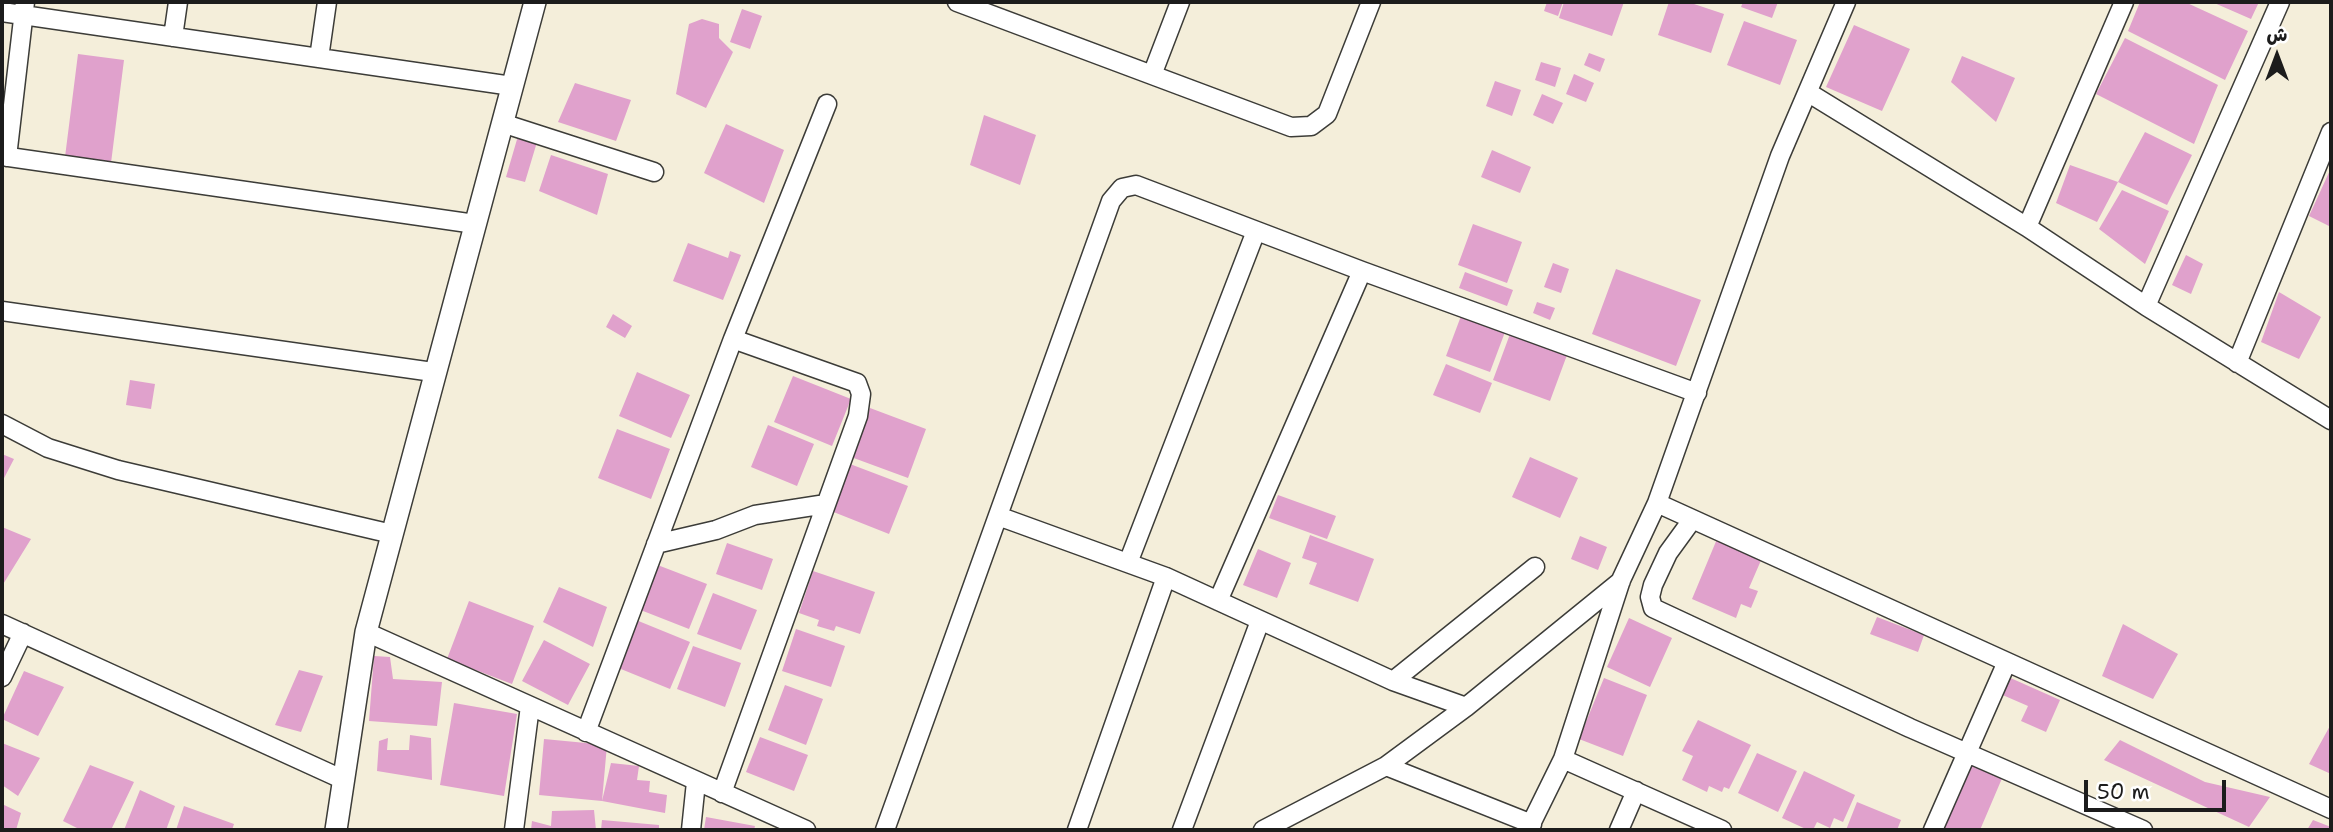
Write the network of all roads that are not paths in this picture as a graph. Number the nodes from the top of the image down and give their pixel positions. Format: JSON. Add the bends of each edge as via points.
{"nodes":[{"id":1,"x":178,"y":2,"type":"edge"},
{"id":2,"x":327,"y":2,"type":"edge"},
{"id":3,"x":535,"y":2,"type":"edge"},
{"id":4,"x":957,"y":2,"type":"edge"},
{"id":5,"x":1180,"y":2,"type":"edge"},
{"id":6,"x":1371,"y":2,"type":"edge"},
{"id":7,"x":1846,"y":2,"type":"edge"},
{"id":8,"x":2124,"y":2,"type":"edge"},
{"id":9,"x":2280,"y":2,"type":"edge"},
{"id":10,"x":24,"y":8,"type":"edge"},
{"id":11,"x":991,"y":8,"type":"edge"},
{"id":12,"x":2,"y":12,"type":"edge"},
{"id":13,"x":173,"y":37,"type":"junction"},
{"id":14,"x":319,"y":58,"type":"junction"},
{"id":15,"x":1152,"y":75,"type":"junction"},
{"id":16,"x":512,"y":86,"type":"junction"},
{"id":17,"x":1809,"y":93,"type":"junction"},
{"id":18,"x":827,"y":104,"type":"dead end"},
{"id":19,"x":502,"y":123,"type":"junction"},
{"id":20,"x":2331,"y":132,"type":"edge"},
{"id":21,"x":5,"y":156,"type":"edge"},
{"id":22,"x":654,"y":172,"type":"dead end"},
{"id":23,"x":475,"y":224,"type":"junction"},
{"id":24,"x":2027,"y":227,"type":"junction"},
{"id":25,"x":1256,"y":231,"type":"junction"},
{"id":26,"x":1362,"y":271,"type":"junction"},
{"id":27,"x":2146,"y":306,"type":"junction"},
{"id":28,"x":2,"y":311,"type":"edge"},
{"id":29,"x":733,"y":340,"type":"junction"},
{"id":30,"x":2237,"y":363,"type":"junction"},
{"id":31,"x":433,"y":372,"type":"junction"},
{"id":32,"x":1697,"y":393,"type":"junction"},
{"id":33,"x":2331,"y":420,"type":"edge"},
{"id":34,"x":2,"y":424,"type":"edge"},
{"id":35,"x":1657,"y":503,"type":"junction"},
{"id":36,"x":826,"y":504,"type":"junction"},
{"id":37,"x":998,"y":516,"type":"junction"},
{"id":38,"x":1692,"y":520,"type":"junction"},
{"id":39,"x":392,"y":534,"type":"junction"},
{"id":40,"x":656,"y":544,"type":"junction"},
{"id":41,"x":1128,"y":563,"type":"junction"},
{"id":42,"x":1535,"y":567,"type":"dead end"},
{"id":43,"x":1166,"y":577,"type":"junction"},
{"id":44,"x":1622,"y":580,"type":"junction"},
{"id":45,"x":1218,"y":601,"type":"junction"},
{"id":46,"x":1260,"y":621,"type":"junction"},
{"id":47,"x":2,"y":624,"type":"edge"},
{"id":48,"x":366,"y":632,"type":"junction"},
{"id":49,"x":23,"y":634,"type":"junction"},
{"id":50,"x":2006,"y":664,"type":"junction"},
{"id":51,"x":2,"y":677,"type":"edge"},
{"id":52,"x":1393,"y":681,"type":"junction"},
{"id":53,"x":530,"y":706,"type":"junction"},
{"id":54,"x":1466,"y":707,"type":"junction"},
{"id":55,"x":586,"y":732,"type":"junction"},
{"id":56,"x":1967,"y":752,"type":"junction"},
{"id":57,"x":1563,"y":759,"type":"junction"},
{"id":58,"x":1387,"y":766,"type":"junction"},
{"id":59,"x":344,"y":780,"type":"junction"},
{"id":60,"x":696,"y":782,"type":"junction"},
{"id":61,"x":1636,"y":791,"type":"junction"},
{"id":62,"x":722,"y":793,"type":"junction"},
{"id":63,"x":2331,"y":809,"type":"edge"},
{"id":64,"x":1530,"y":827,"type":"edge"},
{"id":65,"x":336,"y":830,"type":"edge"},
{"id":66,"x":514,"y":830,"type":"edge"},
{"id":67,"x":691,"y":830,"type":"edge"},
{"id":68,"x":806,"y":830,"type":"edge"},
{"id":69,"x":885,"y":830,"type":"edge"},
{"id":70,"x":1077,"y":830,"type":"edge"},
{"id":71,"x":1182,"y":830,"type":"edge"},
{"id":72,"x":1264,"y":830,"type":"edge"},
{"id":73,"x":1619,"y":830,"type":"edge"},
{"id":74,"x":1722,"y":830,"type":"edge"},
{"id":75,"x":1933,"y":830,"type":"edge"},
{"id":76,"x":2143,"y":830,"type":"edge"}],
"edges":[{"from":1,"to":13,"type":"street"},
{"from":2,"to":14,"type":"street"},
{"from":3,"to":16,"type":"street"},
{"from":4,"to":11,"type":"street"},
{"from":5,"to":15,"type":"street"},
{"from":6,"to":15,"type":"street","via":[[1327,114],[1311,126],[1292,127]]},
{"from":7,"to":17,"type":"street"},
{"from":8,"to":24,"type":"street"},
{"from":9,"to":27,"type":"street"},
{"from":10,"to":12,"type":"street"},
{"from":10,"to":13,"type":"street"},
{"from":10,"to":21,"type":"street"},
{"from":11,"to":15,"type":"street"},
{"from":13,"to":14,"type":"street"},
{"from":14,"to":16,"type":"street"},
{"from":16,"to":19,"type":"street"},
{"from":17,"to":24,"type":"street"},
{"from":17,"to":32,"type":"street","via":[[1780,156]]},
{"from":18,"to":29,"type":"street"},
{"from":19,"to":22,"type":"street"},
{"from":19,"to":23,"type":"street"},
{"from":20,"to":30,"type":"street"},
{"from":21,"to":23,"type":"street"},
{"from":23,"to":31,"type":"street"},
{"from":24,"to":27,"type":"street"},
{"from":25,"to":26,"type":"street"},
{"from":25,"to":37,"type":"street","via":[[1136,185],[1116,194]]},
{"from":25,"to":41,"type":"street"},
{"from":26,"to":32,"type":"street"},
{"from":26,"to":45,"type":"street"},
{"from":27,"to":30,"type":"street"},
{"from":28,"to":31,"type":"street"},
{"from":29,"to":36,"type":"street","via":[[857,383],[861,394],[858,416]]},
{"from":29,"to":40,"type":"street"},
{"from":30,"to":33,"type":"street"},
{"from":31,"to":39,"type":"street"},
{"from":32,"to":35,"type":"street"},
{"from":34,"to":39,"type":"street","via":[[48,448],[118,470]]},
{"from":35,"to":38,"type":"street"},
{"from":35,"to":44,"type":"street"},
{"from":36,"to":40,"type":"street","via":[[755,515]]},
{"from":36,"to":62,"type":"street"},
{"from":37,"to":41,"type":"street"},
{"from":37,"to":69,"type":"street"},
{"from":38,"to":50,"type":"street"},
{"from":38,"to":56,"type":"street","via":[[1668,553],[1653,585],[1653,608]]},
{"from":39,"to":48,"type":"street"},
{"from":40,"to":55,"type":"street"},
{"from":41,"to":43,"type":"street"},
{"from":42,"to":52,"type":"street"},
{"from":43,"to":45,"type":"street"},
{"from":43,"to":70,"type":"street"},
{"from":44,"to":54,"type":"street"},
{"from":44,"to":57,"type":"street"},
{"from":45,"to":46,"type":"street"},
{"from":46,"to":52,"type":"street"},
{"from":46,"to":71,"type":"street"},
{"from":47,"to":49,"type":"street"},
{"from":48,"to":53,"type":"street"},
{"from":48,"to":59,"type":"street"},
{"from":49,"to":51,"type":"street"},
{"from":49,"to":59,"type":"street"},
{"from":50,"to":56,"type":"street"},
{"from":50,"to":63,"type":"street"},
{"from":52,"to":54,"type":"street"},
{"from":53,"to":55,"type":"street"},
{"from":53,"to":66,"type":"street"},
{"from":54,"to":58,"type":"street"},
{"from":55,"to":60,"type":"street"},
{"from":56,"to":75,"type":"street"},
{"from":56,"to":76,"type":"street"},
{"from":57,"to":61,"type":"street"},
{"from":57,"to":64,"type":"street"},
{"from":58,"to":64,"type":"street"},
{"from":58,"to":72,"type":"street"},
{"from":59,"to":65,"type":"street"},
{"from":60,"to":62,"type":"street"},
{"from":60,"to":67,"type":"street"},
{"from":61,"to":73,"type":"street"},
{"from":61,"to":74,"type":"street"},
{"from":62,"to":68,"type":"street"}]}
